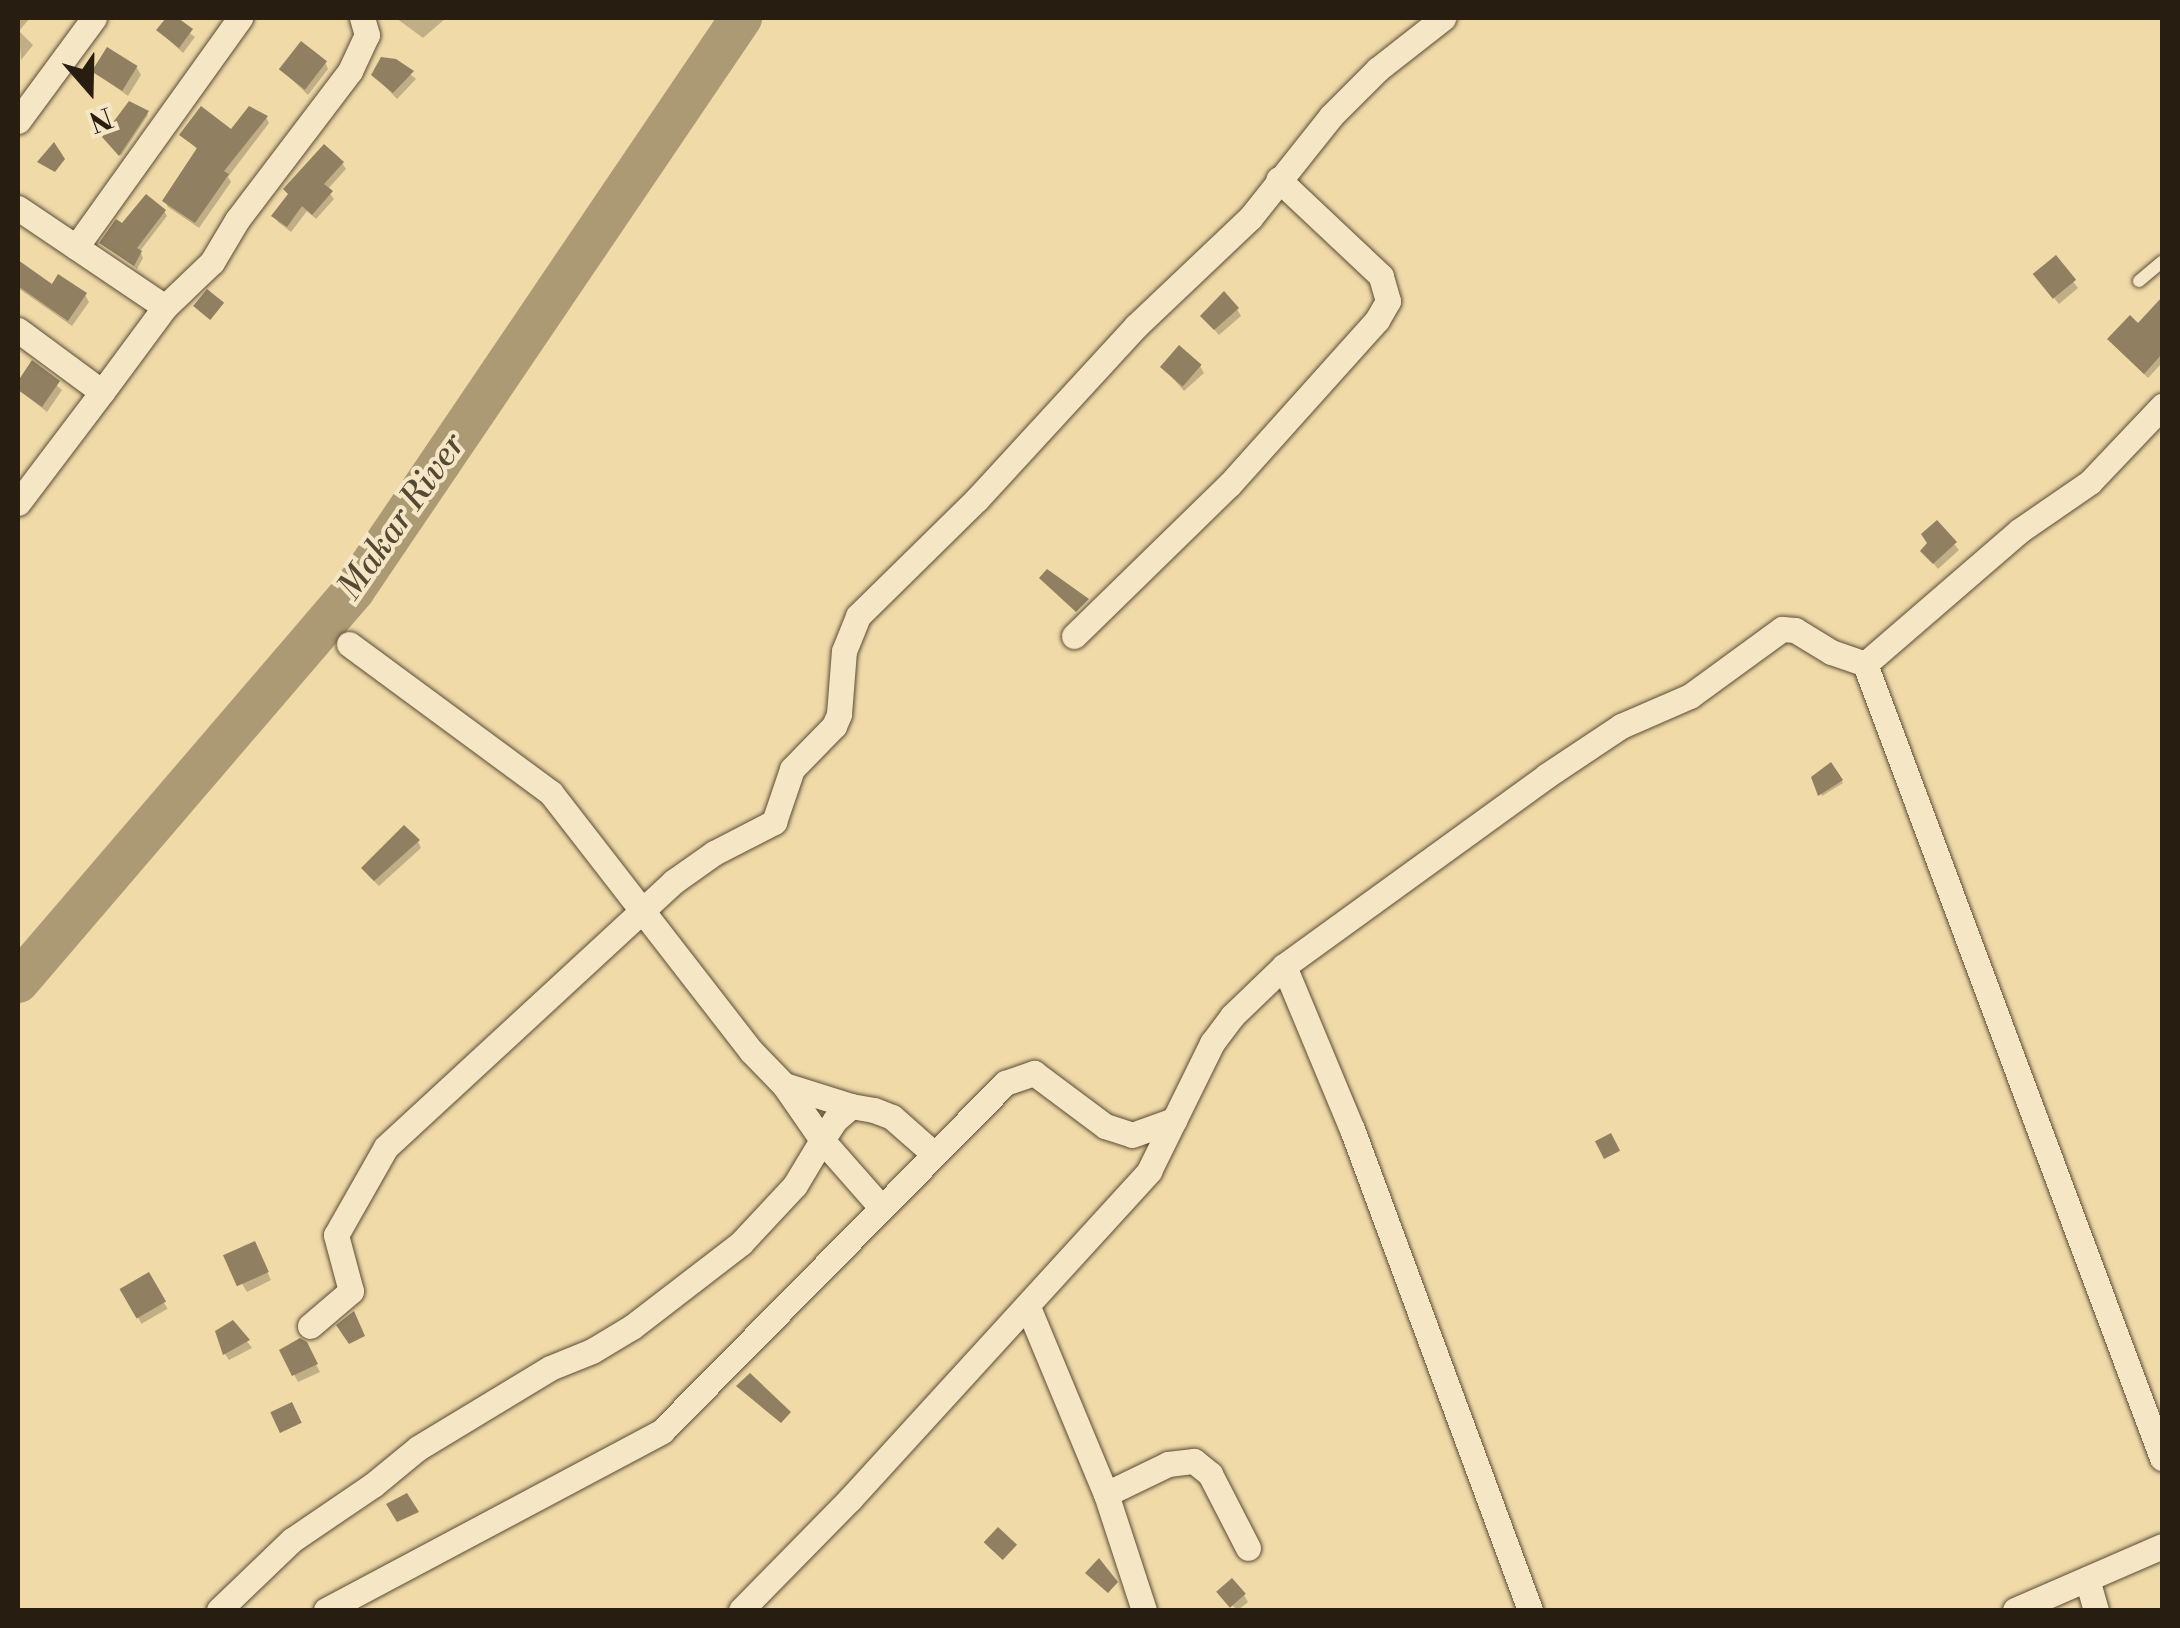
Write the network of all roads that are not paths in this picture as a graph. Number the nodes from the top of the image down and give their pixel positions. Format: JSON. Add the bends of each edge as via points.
{"nodes":[{"id":1,"x":94,"y":18,"type":"edge"},
{"id":2,"x":240,"y":18,"type":"edge"},
{"id":3,"x":362,"y":18,"type":"edge"},
{"id":4,"x":1442,"y":18,"type":"edge"},
{"id":5,"x":18,"y":121,"type":"edge"},
{"id":6,"x":1278,"y":179,"type":"junction"},
{"id":7,"x":18,"y":208,"type":"edge"},
{"id":8,"x":76,"y":246,"type":"junction"},
{"id":9,"x":2162,"y":262,"type":"edge"},
{"id":10,"x":2139,"y":281,"type":"dead end"},
{"id":11,"x":165,"y":307,"type":"junction"},
{"id":12,"x":18,"y":330,"type":"edge"},
{"id":13,"x":102,"y":392,"type":"junction"},
{"id":14,"x":2162,"y":406,"type":"edge"},
{"id":15,"x":18,"y":503,"type":"edge"},
{"id":16,"x":1074,"y":636,"type":"dead end"},
{"id":17,"x":349,"y":644,"type":"dead end"},
{"id":18,"x":1865,"y":664,"type":"junction"},
{"id":19,"x":642,"y":909,"type":"junction"},
{"id":20,"x":1284,"y":966,"type":"junction"},
{"id":21,"x":784,"y":1085,"type":"junction"},
{"id":22,"x":850,"y":1106,"type":"junction"},
{"id":23,"x":1174,"y":1120,"type":"junction"},
{"id":24,"x":1132,"y":1135,"type":"junction"},
{"id":25,"x":822,"y":1140,"type":"junction"},
{"id":26,"x":933,"y":1153,"type":"junction"},
{"id":27,"x":1149,"y":1171,"type":"junction"},
{"id":28,"x":880,"y":1206,"type":"junction"},
{"id":29,"x":1028,"y":1306,"type":"junction"},
{"id":30,"x":310,"y":1326,"type":"dead end"},
{"id":31,"x":2162,"y":1458,"type":"edge"},
{"id":32,"x":1106,"y":1494,"type":"junction"},
{"id":33,"x":2162,"y":1546,"type":"edge"},
{"id":34,"x":1248,"y":1548,"type":"dead end"},
{"id":35,"x":2087,"y":1579,"type":"junction"},
{"id":36,"x":219,"y":1610,"type":"edge"},
{"id":37,"x":326,"y":1610,"type":"edge"},
{"id":38,"x":741,"y":1610,"type":"edge"},
{"id":39,"x":1144,"y":1610,"type":"edge"},
{"id":40,"x":1530,"y":1610,"type":"edge"},
{"id":41,"x":2015,"y":1610,"type":"edge"},
{"id":42,"x":2096,"y":1610,"type":"edge"}],
"edges":[{"from":1,"to":5,"type":"street"},
{"from":2,"to":8,"type":"street"},
{"from":3,"to":11,"type":"street","via":[[367,35],[350,70],[212,262]]},
{"from":4,"to":6,"type":"street","via":[[1378,69]]},
{"from":6,"to":16,"type":"street","via":[[1381,276],[1388,301],[1229,485]]},
{"from":6,"to":19,"type":"street","via":[[1250,218],[1136,326],[858,616],[844,651],[839,714],[792,768],[774,822],[714,853]]},
{"from":7,"to":8,"type":"street"},
{"from":8,"to":11,"type":"street"},
{"from":9,"to":10,"type":"lane"},
{"from":11,"to":13,"type":"street"},
{"from":12,"to":13,"type":"street"},
{"from":13,"to":15,"type":"street"},
{"from":14,"to":18,"type":"street","via":[[2090,482],[2019,531]]},
{"from":17,"to":19,"type":"street","via":[[534,777]]},
{"from":18,"to":20,"type":"street","via":[[1795,630],[1768,635],[1690,696],[1621,726],[1546,776]]},
{"from":18,"to":31,"type":"street"},
{"from":19,"to":21,"type":"street"},
{"from":19,"to":30,"type":"street","via":[[386,1146],[336,1235],[351,1292]]},
{"from":20,"to":23,"type":"street","via":[[1212,1043]]},
{"from":20,"to":40,"type":"street"},
{"from":21,"to":22,"type":"street"},
{"from":21,"to":25,"type":"street"},
{"from":22,"to":25,"type":"street"},
{"from":22,"to":26,"type":"street","via":[[892,1117]]},
{"from":23,"to":24,"type":"street"},
{"from":23,"to":27,"type":"street"},
{"from":24,"to":26,"type":"street","via":[[1105,1126],[1034,1073],[1005,1082]]},
{"from":24,"to":27,"type":"street"},
{"from":25,"to":28,"type":"street"},
{"from":25,"to":36,"type":"street","via":[[796,1185],[741,1243],[632,1327],[418,1448],[292,1540]]},
{"from":26,"to":28,"type":"street"},
{"from":27,"to":29,"type":"street"},
{"from":28,"to":37,"type":"street","via":[[662,1431]]},
{"from":29,"to":32,"type":"street"},
{"from":29,"to":38,"type":"street"},
{"from":32,"to":34,"type":"street","via":[[1168,1464],[1194,1461],[1210,1474]]},
{"from":32,"to":39,"type":"street"},
{"from":33,"to":35,"type":"street"},
{"from":35,"to":41,"type":"street"},
{"from":35,"to":42,"type":"street"}]}
